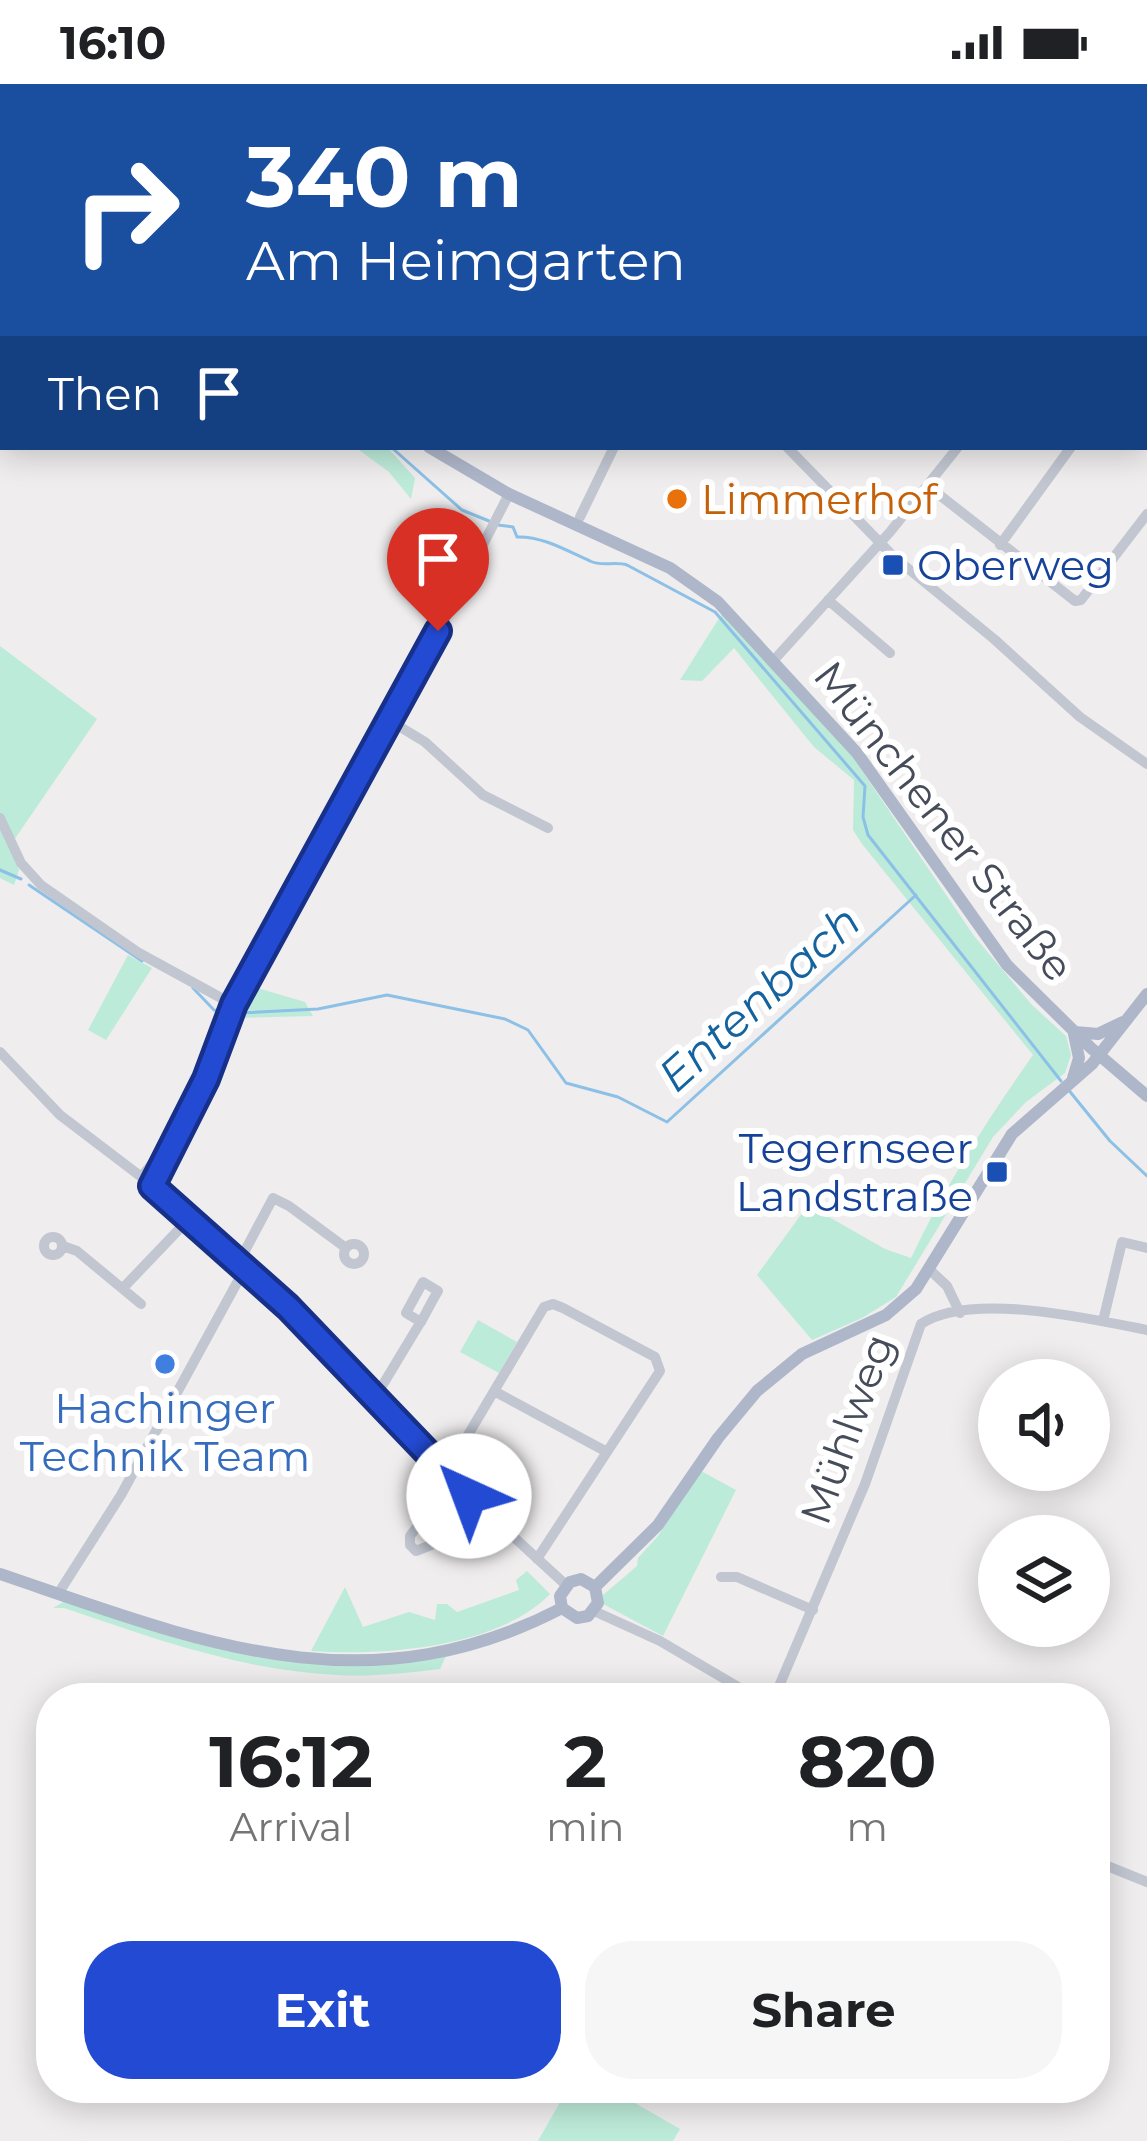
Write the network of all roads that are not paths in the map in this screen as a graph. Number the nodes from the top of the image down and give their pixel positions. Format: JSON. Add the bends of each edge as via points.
{"nodes":[{"id":1,"x":434,"y":450,"type":"edge"},
{"id":2,"x":613,"y":450,"type":"edge"},
{"id":3,"x":791,"y":450,"type":"edge"},
{"id":4,"x":956,"y":450,"type":"edge"},
{"id":5,"x":1069,"y":450,"type":"edge"},
{"id":6,"x":928,"y":486,"type":"junction"},
{"id":7,"x":508,"y":494,"type":"junction"},
{"id":8,"x":1147,"y":514,"type":"edge"},
{"id":9,"x":580,"y":517,"type":"dead end"},
{"id":10,"x":879,"y":543,"type":"junction"},
{"id":11,"x":1000,"y":544,"type":"junction"},
{"id":12,"x":828,"y":600,"type":"junction"},
{"id":13,"x":890,"y":653,"type":"dead end"},
{"id":14,"x":774,"y":661,"type":"junction"},
{"id":15,"x":392,"y":722,"type":"junction"},
{"id":16,"x":1147,"y":764,"type":"edge"},
{"id":17,"x":0,"y":818,"type":"edge"},
{"id":18,"x":548,"y":828,"type":"dead end"},
{"id":19,"x":1147,"y":994,"type":"edge"},
{"id":20,"x":234,"y":1005,"type":"junction"},
{"id":21,"x":1130,"y":1016,"type":"junction"},
{"id":22,"x":1073,"y":1031,"type":"junction"},
{"id":23,"x":0,"y":1052,"type":"edge"},
{"id":24,"x":1100,"y":1056,"type":"junction"},
{"id":25,"x":1119,"y":1072,"type":"junction"},
{"id":26,"x":1070,"y":1084,"type":"junction"},
{"id":27,"x":1147,"y":1096,"type":"edge"},
{"id":28,"x":147,"y":1181,"type":"junction"},
{"id":29,"x":189,"y":1219,"type":"junction"},
{"id":30,"x":63,"y":1246,"type":"dead end"},
{"id":31,"x":346,"y":1248,"type":"dead end"},
{"id":32,"x":1147,"y":1248,"type":"edge"},
{"id":33,"x":242,"y":1265,"type":"junction"},
{"id":34,"x":930,"y":1270,"type":"junction"},
{"id":35,"x":123,"y":1288,"type":"junction"},
{"id":36,"x":141,"y":1304,"type":"dead end"},
{"id":37,"x":960,"y":1313,"type":"junction"},
{"id":38,"x":421,"y":1322,"type":"dead end"},
{"id":39,"x":1103,"y":1322,"type":"junction"},
{"id":40,"x":1147,"y":1330,"type":"edge"},
{"id":41,"x":494,"y":1391,"type":"junction"},
{"id":42,"x":376,"y":1396,"type":"junction"},
{"id":43,"x":607,"y":1452,"type":"junction"},
{"id":44,"x":446,"y":1472,"type":"junction"},
{"id":45,"x":457,"y":1484,"type":"junction"},
{"id":46,"x":445,"y":1495,"type":"junction"},
{"id":47,"x":537,"y":1558,"type":"junction"},
{"id":48,"x":0,"y":1574,"type":"edge"},
{"id":49,"x":721,"y":1577,"type":"dead end"},
{"id":50,"x":566,"y":1585,"type":"junction"},
{"id":51,"x":595,"y":1587,"type":"junction"},
{"id":52,"x":58,"y":1594,"type":"junction"},
{"id":53,"x":562,"y":1608,"type":"junction"},
{"id":54,"x":813,"y":1610,"type":"junction"},
{"id":55,"x":594,"y":1611,"type":"junction"},
{"id":56,"x":731,"y":1683,"type":"edge"},
{"id":57,"x":781,"y":1683,"type":"edge"},
{"id":58,"x":1110,"y":1867,"type":"edge"},
{"id":59,"x":1147,"y":1882,"type":"edge"}],
"edges":[{"from":1,"to":7,"type":"main road","name":"Münchener Straße"},
{"from":2,"to":9,"type":"street"},
{"from":3,"to":10,"type":"street"},
{"from":4,"to":6,"type":"street"},
{"from":5,"to":11,"type":"street"},
{"from":6,"to":10,"type":"street"},
{"from":6,"to":11,"type":"street"},
{"from":7,"to":14,"type":"main road","name":"Münchener Straße","via":[[690,580]]},
{"from":7,"to":15,"type":"street"},
{"from":8,"to":11,"type":"street","via":[[1081,601]]},
{"from":10,"to":12,"type":"street"},
{"from":10,"to":16,"type":"street","via":[[1080,717]]},
{"from":12,"to":13,"type":"street"},
{"from":12,"to":14,"type":"street"},
{"from":14,"to":22,"type":"main road","name":"Münchener Straße","via":[[857,753],[1007,965]]},
{"from":15,"to":18,"type":"street","via":[[483,795]]},
{"from":15,"to":20,"type":"street"},
{"from":17,"to":20,"type":"street","via":[[41,885],[139,953]]},
{"from":19,"to":21,"type":"main road"},
{"from":20,"to":28,"type":"street","via":[[208,1074]]},
{"from":21,"to":22,"type":"main road","via":[[1098,1034]]},
{"from":21,"to":24,"type":"main road"},
{"from":21,"to":25,"type":"main road","via":[[1118,1038]]},
{"from":22,"to":24,"type":"main road","name":"Münchener Straße"},
{"from":22,"to":26,"type":"main road","via":[[1079,1058]]},
{"from":23,"to":28,"type":"street","via":[[60,1115]]},
{"from":24,"to":25,"type":"main road","name":"Münchener Straße"},
{"from":24,"to":26,"type":"main road"},
{"from":25,"to":27,"type":"main road","name":"Münchener Straße"},
{"from":26,"to":34,"type":"main road","via":[[1001,1148]]},
{"from":28,"to":29,"type":"street"},
{"from":29,"to":33,"type":"street"},
{"from":29,"to":35,"type":"street"},
{"from":30,"to":35,"type":"street"},
{"from":31,"to":33,"type":"street","via":[[273,1198]]},
{"from":32,"to":39,"type":"street","via":[[1122,1242]]},
{"from":33,"to":42,"type":"street"},
{"from":33,"to":52,"type":"street","via":[[121,1495]]},
{"from":34,"to":37,"type":"street"},
{"from":34,"to":51,"type":"main road","via":[[886,1315],[802,1354],[758,1390],[658,1526]]},
{"from":35,"to":36,"type":"street"},
{"from":37,"to":39,"type":"street","name":"Mühlweg","via":[[1036,1310]]},
{"from":37,"to":54,"type":"street","name":"Mühlweg","via":[[928,1319],[918,1330]]},
{"from":38,"to":42,"type":"street"},
{"from":39,"to":40,"type":"street","name":"Mühlweg"},
{"from":41,"to":43,"type":"street"},
{"from":41,"to":43,"type":"street","via":[[537,1314],[553,1304],[655,1357],[660,1371]]},
{"from":41,"to":44,"type":"street"},
{"from":42,"to":44,"type":"street"},
{"from":43,"to":47,"type":"street"},
{"from":44,"to":45,"type":"street"},
{"from":45,"to":46,"type":"street"},
{"from":45,"to":47,"type":"street"},
{"from":46,"to":46,"type":"street","via":[[410,1536],[416,1551],[430,1545]]},
{"from":47,"to":50,"type":"street"},
{"from":48,"to":52,"type":"main road"},
{"from":49,"to":54,"type":"street"},
{"from":50,"to":51,"type":"main road","via":[[581,1580]]},
{"from":50,"to":53,"type":"main road"},
{"from":51,"to":55,"type":"main road"},
{"from":52,"to":53,"type":"main road","via":[[237,1650],[342,1662],[464,1646]]},
{"from":53,"to":55,"type":"main road","via":[[577,1618]]},
{"from":54,"to":57,"type":"street","name":"Mühlweg"},
{"from":55,"to":56,"type":"street"},
{"from":58,"to":59,"type":"street"}]}
